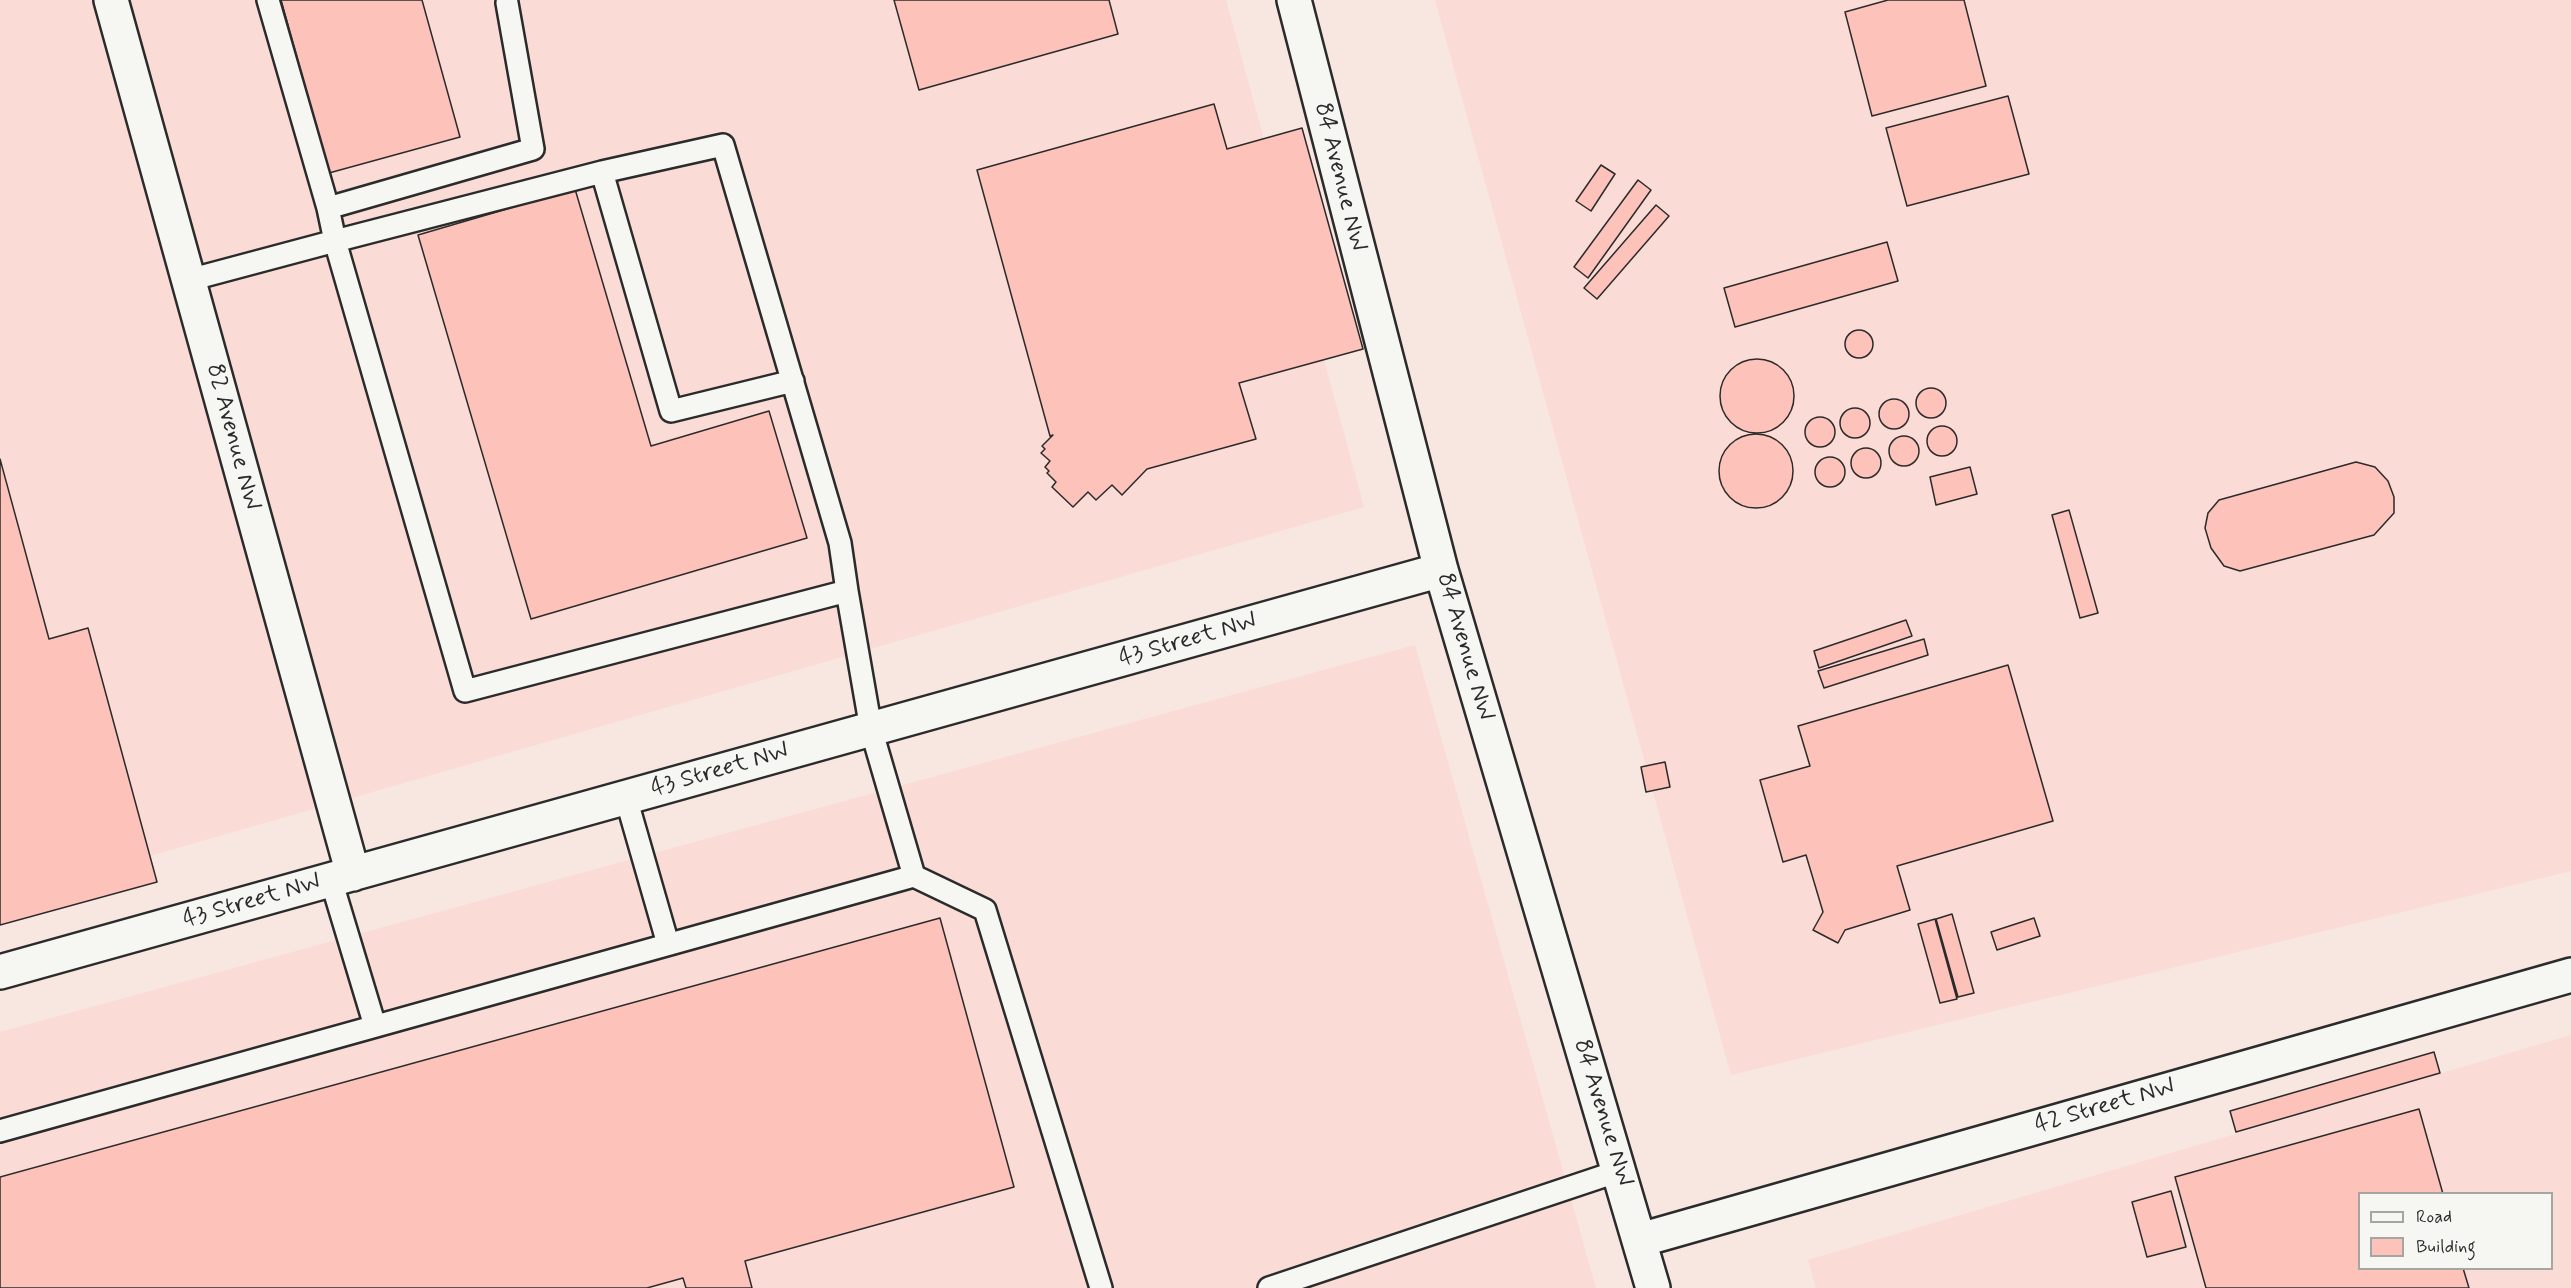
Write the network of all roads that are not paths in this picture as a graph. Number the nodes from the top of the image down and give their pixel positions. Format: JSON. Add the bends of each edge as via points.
{"nodes":[{"id":1,"x":111,"y":0,"type":"edge"},
{"id":2,"x":268,"y":0,"type":"edge"},
{"id":3,"x":1294,"y":0,"type":"edge"},
{"id":4,"x":507,"y":3,"type":"dead end"},
{"id":5,"x":602,"y":172,"type":"junction"},
{"id":6,"x":328,"y":208,"type":"junction"},
{"id":7,"x":335,"y":241,"type":"junction"},
{"id":8,"x":189,"y":280,"type":"junction"},
{"id":9,"x":793,"y":381,"type":"junction"},
{"id":10,"x":1441,"y":570,"type":"junction"},
{"id":11,"x":847,"y":591,"type":"junction"},
{"id":12,"x":871,"y":729,"type":"junction"},
{"id":13,"x":626,"y":798,"type":"junction"},
{"id":14,"x":914,"y":876,"type":"junction"},
{"id":15,"x":342,"y":877,"type":"junction"},
{"id":16,"x":668,"y":944,"type":"junction"},
{"id":17,"x":0,"y":972,"type":"edge"},
{"id":18,"x":2571,"y":975,"type":"edge"},
{"id":19,"x":375,"y":1026,"type":"junction"},
{"id":20,"x":0,"y":1131,"type":"edge"},
{"id":21,"x":1619,"y":1171,"type":"junction"},
{"id":22,"x":1640,"y":1240,"type":"junction"},
{"id":23,"x":1101,"y":1288,"type":"edge"},
{"id":24,"x":1269,"y":1288,"type":"edge"},
{"id":25,"x":1653,"y":1288,"type":"edge"}],
"edges":[{"from":1,"to":8,"type":"street","name":"82 Avenue NW"},
{"from":2,"to":6,"type":"lane"},
{"from":3,"to":10,"type":"street","name":"84 Avenue NW"},
{"from":4,"to":6,"type":"lane","via":[[533,149]]},
{"from":5,"to":7,"type":"lane"},
{"from":5,"to":9,"type":"lane","via":[[723,145]]},
{"from":5,"to":9,"type":"lane","via":[[671,411]]},
{"from":6,"to":7,"type":"lane"},
{"from":7,"to":8,"type":"lane"},
{"from":7,"to":11,"type":"lane","via":[[465,691]]},
{"from":8,"to":15,"type":"street","name":"82 Avenue NW"},
{"from":9,"to":11,"type":"lane","via":[[840,543]]},
{"from":10,"to":12,"type":"street","name":"43 Street NW"},
{"from":10,"to":21,"type":"street","name":"84 Avenue NW"},
{"from":11,"to":12,"type":"lane"},
{"from":12,"to":13,"type":"street","name":"43 Street NW"},
{"from":12,"to":14,"type":"lane"},
{"from":13,"to":15,"type":"street","name":"43 Street NW"},
{"from":13,"to":16,"type":"lane"},
{"from":14,"to":16,"type":"lane"},
{"from":14,"to":23,"type":"lane","via":[[985,910]]},
{"from":15,"to":17,"type":"street","name":"43 Street NW"},
{"from":15,"to":19,"type":"lane"},
{"from":16,"to":19,"type":"lane"},
{"from":18,"to":22,"type":"street","name":"42 Street NW"},
{"from":19,"to":20,"type":"lane"},
{"from":21,"to":22,"type":"street","name":"84 Avenue NW"},
{"from":21,"to":24,"type":"lane"},
{"from":22,"to":25,"type":"street","name":"84 Avenue NW"}]}
